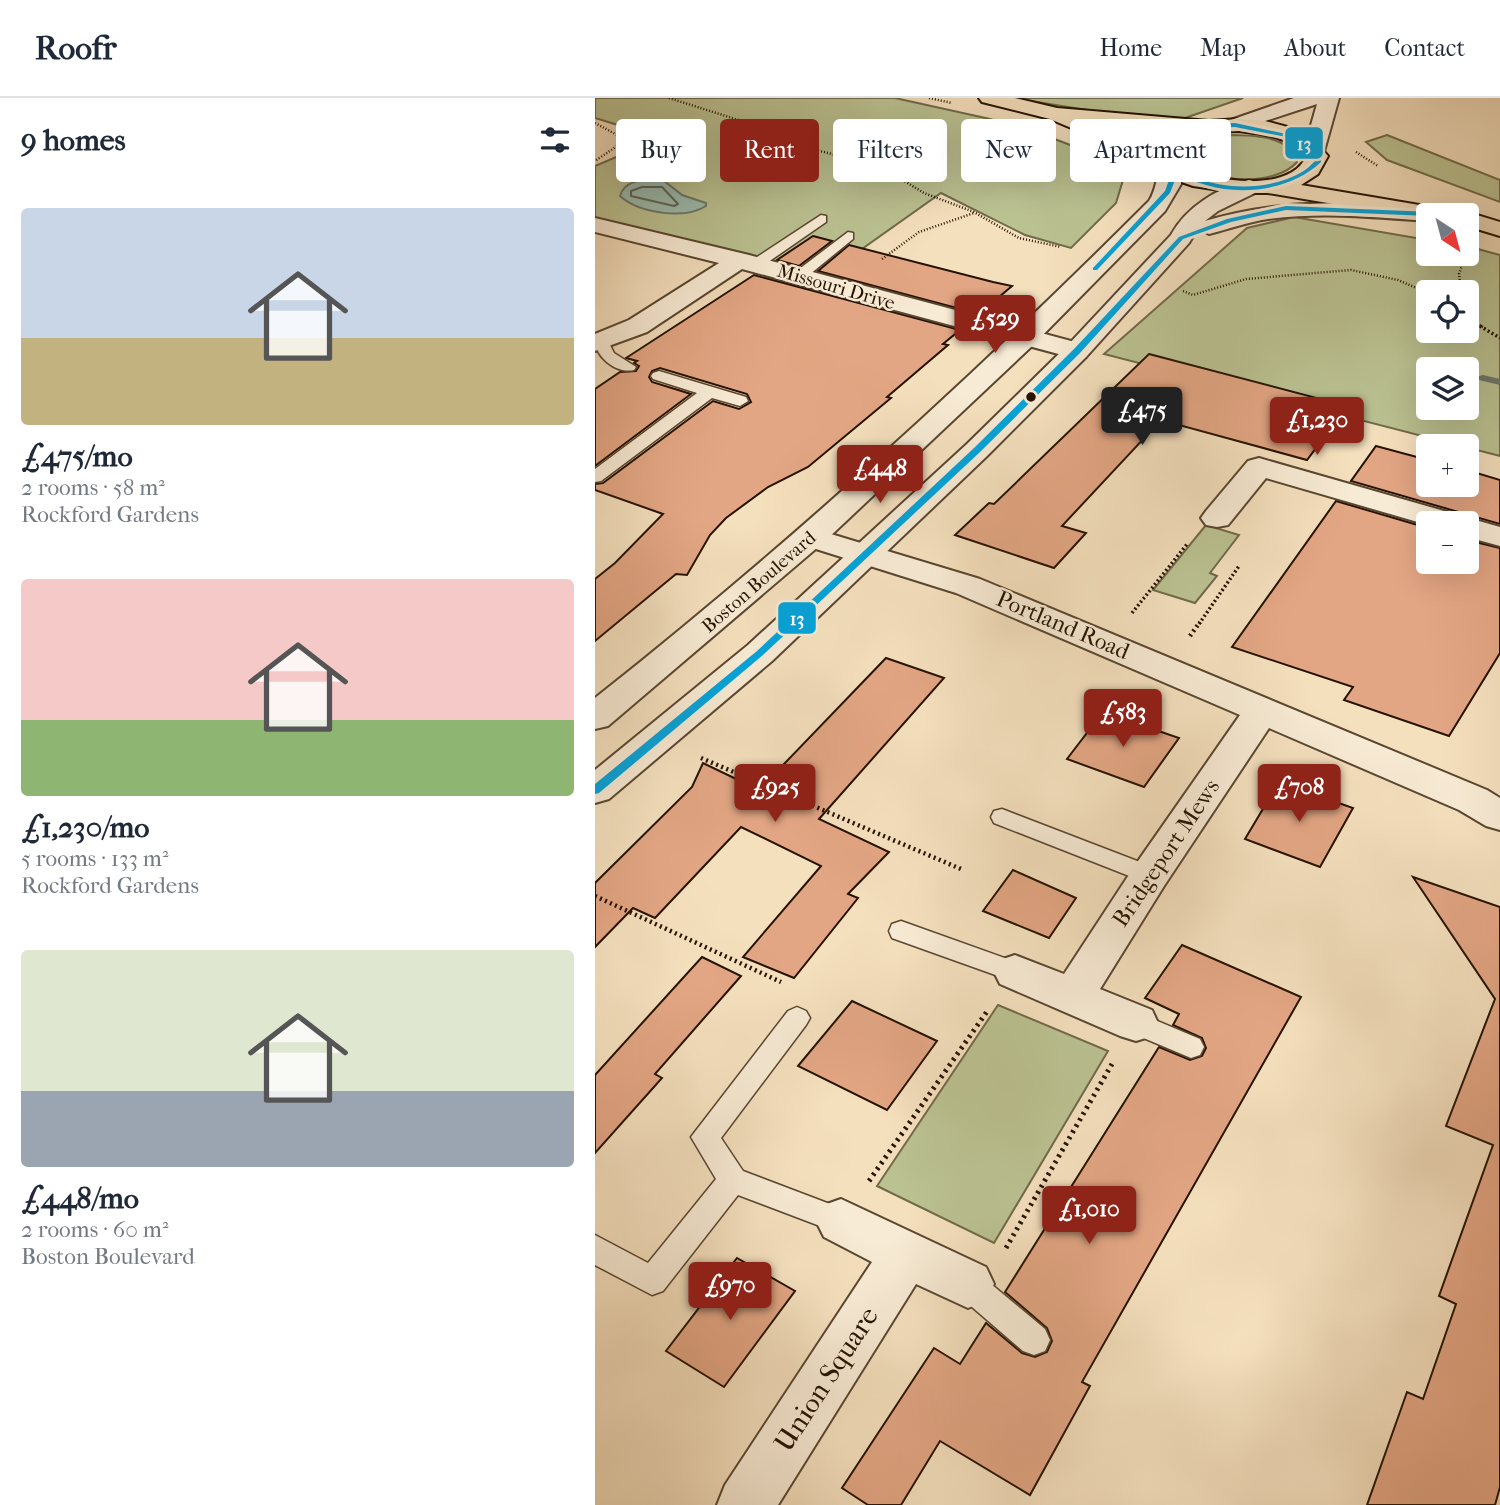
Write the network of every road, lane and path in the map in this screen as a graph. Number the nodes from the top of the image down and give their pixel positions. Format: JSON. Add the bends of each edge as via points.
{"nodes":[{"id":1,"x":669,"y":98,"type":"edge"},
{"id":2,"x":989,"y":98,"type":"edge"},
{"id":3,"x":1314,"y":98,"type":"edge"},
{"id":4,"x":1329,"y":98,"type":"edge"},
{"id":5,"x":1057,"y":114,"type":"junction"},
{"id":6,"x":1070,"y":119,"type":"edge"},
{"id":7,"x":1127,"y":119,"type":"edge"},
{"id":8,"x":595,"y":123,"type":"edge"},
{"id":9,"x":1231,"y":124,"type":"edge"},
{"id":10,"x":1231,"y":127,"type":"edge"},
{"id":11,"x":1316,"y":153,"type":"junction"},
{"id":12,"x":595,"y":160,"type":"edge"},
{"id":13,"x":1339,"y":167,"type":"dead end"},
{"id":14,"x":1171,"y":182,"type":"edge"},
{"id":15,"x":1204,"y":182,"type":"edge"},
{"id":16,"x":1371,"y":183,"type":"dead end"},
{"id":17,"x":1258,"y":187,"type":"junction"},
{"id":18,"x":1425,"y":203,"type":"edge"},
{"id":19,"x":974,"y":212,"type":"junction"},
{"id":20,"x":1416,"y":212,"type":"edge"},
{"id":21,"x":1416,"y":213,"type":"edge"},
{"id":22,"x":821,"y":219,"type":"dead end"},
{"id":23,"x":595,"y":225,"type":"edge"},
{"id":24,"x":848,"y":236,"type":"dead end"},
{"id":25,"x":1181,"y":238,"type":"junction"},
{"id":26,"x":1065,"y":248,"type":"dead end"},
{"id":27,"x":748,"y":262,"type":"junction"},
{"id":28,"x":799,"y":276,"type":"junction"},
{"id":29,"x":843,"y":288,"type":"junction"},
{"id":30,"x":1416,"y":288,"type":"edge"},
{"id":31,"x":1178,"y":290,"type":"dead end"},
{"id":32,"x":1479,"y":326,"type":"edge"},
{"id":33,"x":1500,"y":338,"type":"edge"},
{"id":34,"x":1027,"y":339,"type":"junction"},
{"id":35,"x":598,"y":343,"type":"edge"},
{"id":36,"x":1077,"y":351,"type":"junction"},
{"id":37,"x":628,"y":367,"type":"dead end"},
{"id":38,"x":659,"y":376,"type":"dead end"},
{"id":39,"x":710,"y":391,"type":"junction"},
{"id":40,"x":740,"y":401,"type":"dead end"},
{"id":41,"x":595,"y":477,"type":"edge"},
{"id":42,"x":1416,"y":512,"type":"edge"},
{"id":43,"x":1217,"y":518,"type":"joint"},
{"id":44,"x":1479,"y":531,"type":"edge"},
{"id":45,"x":811,"y":537,"type":"junction"},
{"id":46,"x":1500,"y":537,"type":"edge"},
{"id":47,"x":867,"y":552,"type":"junction"},
{"id":48,"x":1239,"y":566,"type":"dead end"},
{"id":49,"x":1128,"y":619,"type":"dead end"},
{"id":50,"x":1185,"y":643,"type":"dead end"},
{"id":51,"x":1262,"y":711,"type":"junction"},
{"id":52,"x":595,"y":717,"type":"edge"},
{"id":53,"x":697,"y":756,"type":"dead end"},
{"id":54,"x":595,"y":790,"type":"edge"},
{"id":55,"x":1500,"y":816,"type":"edge"},
{"id":56,"x":1002,"y":817,"type":"dead end"},
{"id":57,"x":961,"y":869,"type":"dead end"},
{"id":58,"x":1150,"y":875,"type":"junction"},
{"id":59,"x":595,"y":896,"type":"edge"},
{"id":60,"x":901,"y":931,"type":"dead end"},
{"id":61,"x":1014,"y":972,"type":"junction"},
{"id":62,"x":783,"y":982,"type":"dead end"},
{"id":63,"x":1073,"y":996,"type":"junction"},
{"id":64,"x":797,"y":1018,"type":"dead end"},
{"id":65,"x":1136,"y":1023,"type":"junction"},
{"id":66,"x":1191,"y":1047,"type":"dead end"},
{"id":67,"x":733,"y":1180,"type":"junction"},
{"id":68,"x":841,"y":1221,"type":"junction"},
{"id":69,"x":595,"y":1248,"type":"edge"},
{"id":70,"x":906,"y":1254,"type":"junction"},
{"id":71,"x":974,"y":1289,"type":"junction"},
{"id":72,"x":1034,"y":1340,"type":"dead end"},
{"id":73,"x":745,"y":1505,"type":"edge"}],
"edges":[{"from":1,"to":19,"type":"path","via":[[748,123],[782,142],[878,165],[925,193]]},
{"from":2,"to":5,"type":"main road"},
{"from":3,"to":9,"type":"street"},
{"from":4,"to":11,"type":"street"},
{"from":5,"to":6,"type":"main road"},
{"from":5,"to":7,"type":"main road"},
{"from":8,"to":12,"type":"path","via":[[619,136],[620,144]]},
{"from":10,"to":11,"type":"main road","via":[[1284,132],[1303,140]]},
{"from":11,"to":13,"type":"main road"},
{"from":11,"to":17,"type":"main road","via":[[1316,166],[1306,174],[1290,182]]},
{"from":14,"to":34,"type":"street","name":"Boston Boulevard","via":[[1157,206]]},
{"from":15,"to":17,"type":"main road"},
{"from":16,"to":18,"type":"main road"},
{"from":17,"to":20,"type":"main road"},
{"from":17,"to":25,"type":"street","via":[[1202,209],[1188,222]]},
{"from":19,"to":26,"type":"path","via":[[1019,238]]},
{"from":19,"to":29,"type":"path","via":[[919,232]]},
{"from":21,"to":25,"type":"street","via":[[1286,208],[1229,220]]},
{"from":22,"to":27,"type":"lane"},
{"from":23,"to":27,"type":"street","name":"Missouri Drive"},
{"from":24,"to":28,"type":"lane"},
{"from":25,"to":36,"type":"street"},
{"from":27,"to":28,"type":"street","name":"Missouri Drive"},
{"from":27,"to":35,"type":"street","via":[[638,326]]},
{"from":28,"to":29,"type":"street","name":"Missouri Drive"},
{"from":29,"to":34,"type":"street","name":"Missouri Drive"},
{"from":30,"to":31,"type":"path","via":[[1351,270],[1246,279],[1193,295]]},
{"from":32,"to":33,"type":"path"},
{"from":34,"to":36,"type":"street","name":"Missouri Drive"},
{"from":34,"to":45,"type":"street","name":"Boston Boulevard"},
{"from":35,"to":37,"type":"lane","via":[[608,356]]},
{"from":36,"to":47,"type":"street"},
{"from":38,"to":39,"type":"lane"},
{"from":39,"to":40,"type":"lane"},
{"from":39,"to":41,"type":"lane"},
{"from":42,"to":43,"type":"street","via":[[1259,467]]},
{"from":43,"to":49,"type":"path","via":[[1203,524]]},
{"from":44,"to":46,"type":"street"},
{"from":45,"to":47,"type":"street","name":"Portland Road"},
{"from":45,"to":52,"type":"street","name":"Boston Boulevard"},
{"from":47,"to":51,"type":"street","name":"Portland Road","via":[[968,586]]},
{"from":47,"to":54,"type":"street","via":[[760,653]]},
{"from":48,"to":50,"type":"path"},
{"from":51,"to":55,"type":"street","name":"Portland Road"},
{"from":51,"to":58,"type":"street","name":"Bridgeport Mews"},
{"from":53,"to":57,"type":"path"},
{"from":56,"to":58,"type":"lane"},
{"from":58,"to":63,"type":"street","name":"Bridgeport Mews"},
{"from":59,"to":62,"type":"path"},
{"from":60,"to":61,"type":"lane"},
{"from":61,"to":63,"type":"street"},
{"from":61,"to":68,"type":"path"},
{"from":63,"to":65,"type":"street"},
{"from":64,"to":67,"type":"lane","via":[[705,1137]]},
{"from":65,"to":66,"type":"lane"},
{"from":65,"to":71,"type":"path"},
{"from":67,"to":68,"type":"lane"},
{"from":67,"to":69,"type":"lane","via":[[652,1281]]},
{"from":68,"to":70,"type":"street"},
{"from":70,"to":71,"type":"street"},
{"from":70,"to":73,"type":"street","name":"Union Square"},
{"from":71,"to":72,"type":"lane"}]}
